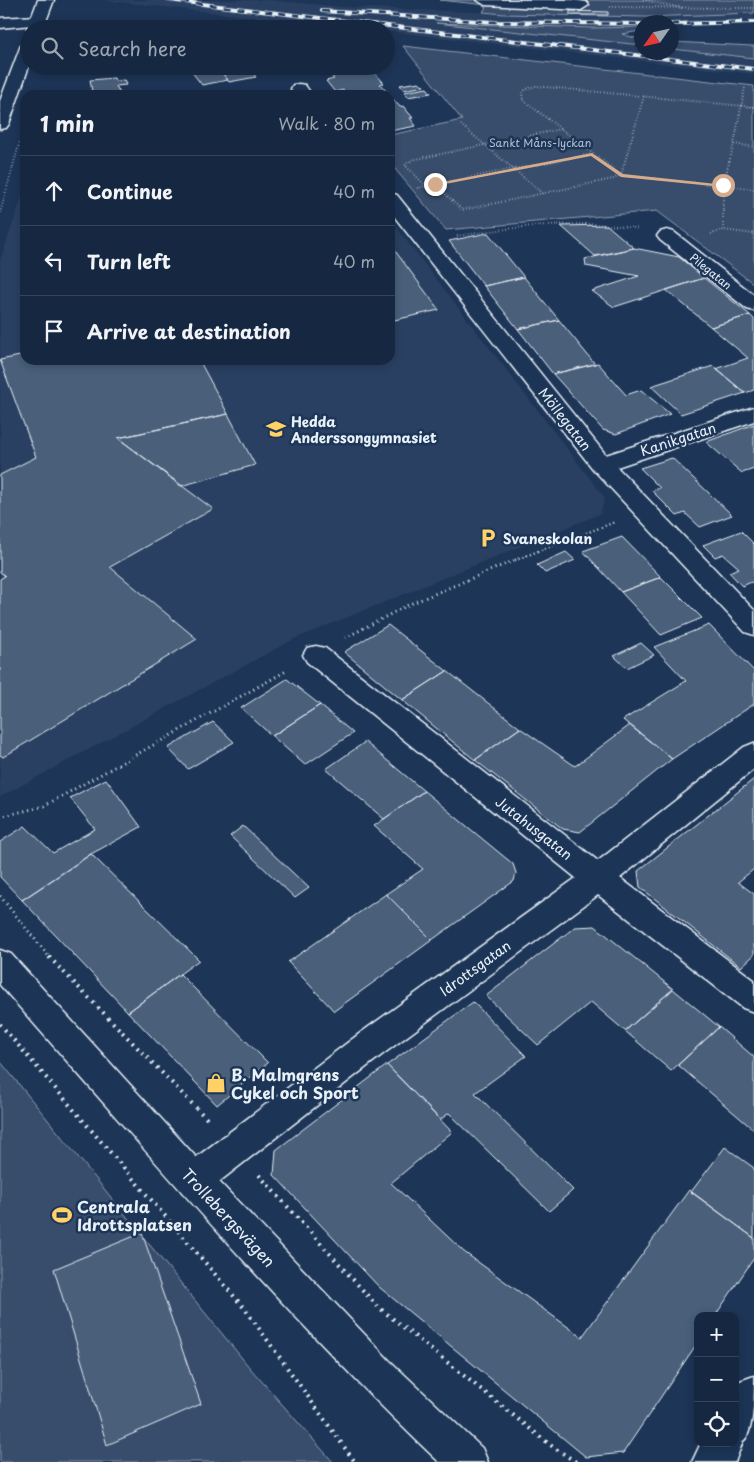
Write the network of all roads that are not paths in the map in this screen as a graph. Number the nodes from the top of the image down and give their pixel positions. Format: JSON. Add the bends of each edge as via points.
{"nodes":[{"id":1,"x":46,"y":0,"type":"edge"},
{"id":2,"x":485,"y":0,"type":"edge"},
{"id":3,"x":581,"y":5,"type":"road end"},
{"id":4,"x":38,"y":20,"type":"edge"},
{"id":5,"x":0,"y":23,"type":"edge"},
{"id":6,"x":20,"y":24,"type":"edge"},
{"id":7,"x":20,"y":70,"type":"edge"},
{"id":8,"x":0,"y":124,"type":"edge"},
{"id":9,"x":399,"y":194,"type":"edge"},
{"id":10,"x":668,"y":236,"type":"road end"},
{"id":11,"x":754,"y":305,"type":"edge"},
{"id":12,"x":754,"y":414,"type":"edge"},
{"id":13,"x":601,"y":464,"type":"junction"},
{"id":14,"x":754,"y":626,"type":"edge"},
{"id":15,"x":316,"y":654,"type":"dead end"},
{"id":16,"x":754,"y":754,"type":"edge"},
{"id":17,"x":598,"y":878,"type":"junction"},
{"id":18,"x":0,"y":964,"type":"edge"},
{"id":19,"x":754,"y":998,"type":"edge"},
{"id":20,"x":194,"y":1180,"type":"junction"},
{"id":21,"x":754,"y":1396,"type":"edge"},
{"id":22,"x":739,"y":1419,"type":"edge"},
{"id":23,"x":721,"y":1447,"type":"edge"},
{"id":24,"x":468,"y":1462,"type":"edge"},
{"id":25,"x":712,"y":1462,"type":"edge"}],
"edges":[{"from":1,"to":4,"type":"street"},
{"from":2,"to":3,"type":"street"},
{"from":5,"to":6,"type":"street"},
{"from":7,"to":8,"type":"street"},
{"from":9,"to":13,"type":"street","name":"Möllegatan","via":[[424,240]]},
{"from":10,"to":11,"type":"street","name":"Pilegatan"},
{"from":12,"to":13,"type":"street","name":"Kanikgatan"},
{"from":13,"to":14,"type":"street","name":"Möllegatan"},
{"from":15,"to":17,"type":"street","name":"Jutahusgatan"},
{"from":16,"to":17,"type":"street","name":"Idrottsgatan"},
{"from":17,"to":19,"type":"street","name":"Jutahusgatan"},
{"from":17,"to":20,"type":"street","name":"Idrottsgatan","via":[[371,1044]]},
{"from":18,"to":20,"type":"street","name":"Trollebergsvägen"},
{"from":20,"to":24,"type":"street","name":"Trollebergsvägen","via":[[375,1374]]},
{"from":21,"to":22,"type":"street"},
{"from":23,"to":25,"type":"street"}]}
